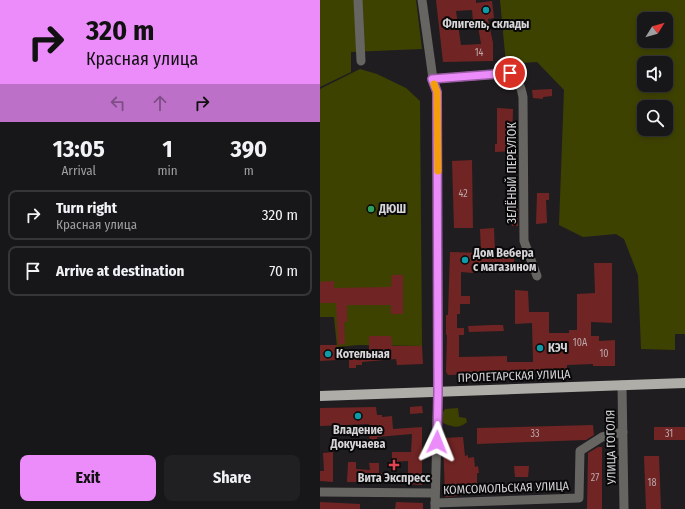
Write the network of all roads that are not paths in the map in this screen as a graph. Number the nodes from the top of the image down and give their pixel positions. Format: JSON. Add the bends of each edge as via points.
{"nodes":[{"id":1,"x":358,"y":0,"type":"edge"},
{"id":2,"x":422,"y":0,"type":"edge"},
{"id":3,"x":361,"y":61,"type":"dead end"},
{"id":4,"x":432,"y":79,"type":"junction"},
{"id":5,"x":537,"y":276,"type":"dead end"},
{"id":6,"x":685,"y":383,"type":"edge"},
{"id":7,"x":622,"y":385,"type":"junction"},
{"id":8,"x":438,"y":392,"type":"junction"},
{"id":9,"x":320,"y":396,"type":"edge"},
{"id":10,"x":623,"y":432,"type":"junction"},
{"id":11,"x":320,"y":492,"type":"edge"},
{"id":12,"x":435,"y":502,"type":"edge"},
{"id":13,"x":624,"y":509,"type":"edge"}],
"edges":[{"from":1,"to":3,"type":"street"},
{"from":2,"to":4,"type":"street"},
{"from":4,"to":5,"type":"street","name":"ЗЕЛЁНЫЙ ПЕРЕУЛОК","via":[[510,73],[522,88],[524,241]]},
{"from":4,"to":8,"type":"street","via":[[437,92]]},
{"from":6,"to":7,"type":"main road","name":"ПРОЛЕТАРСКАЯ УЛИЦА"},
{"from":7,"to":8,"type":"main road","name":"ПРОЛЕТАРСКАЯ УЛИЦА"},
{"from":7,"to":10,"type":"street","name":"УЛИЦА ГОГОЛЯ"},
{"from":8,"to":9,"type":"main road","name":"ПРОЛЕТАРСКАЯ УЛИЦА"},
{"from":8,"to":12,"type":"street"},
{"from":10,"to":12,"type":"street","name":"КОМСОМОЛЬСКАЯ УЛИЦА","via":[[602,437],[580,451],[579,498]]},
{"from":10,"to":13,"type":"street","name":"УЛИЦА ГОГОЛЯ"},
{"from":11,"to":12,"type":"street","name":"КОМСОМОЛЬСКАЯ УЛИЦА"}]}
